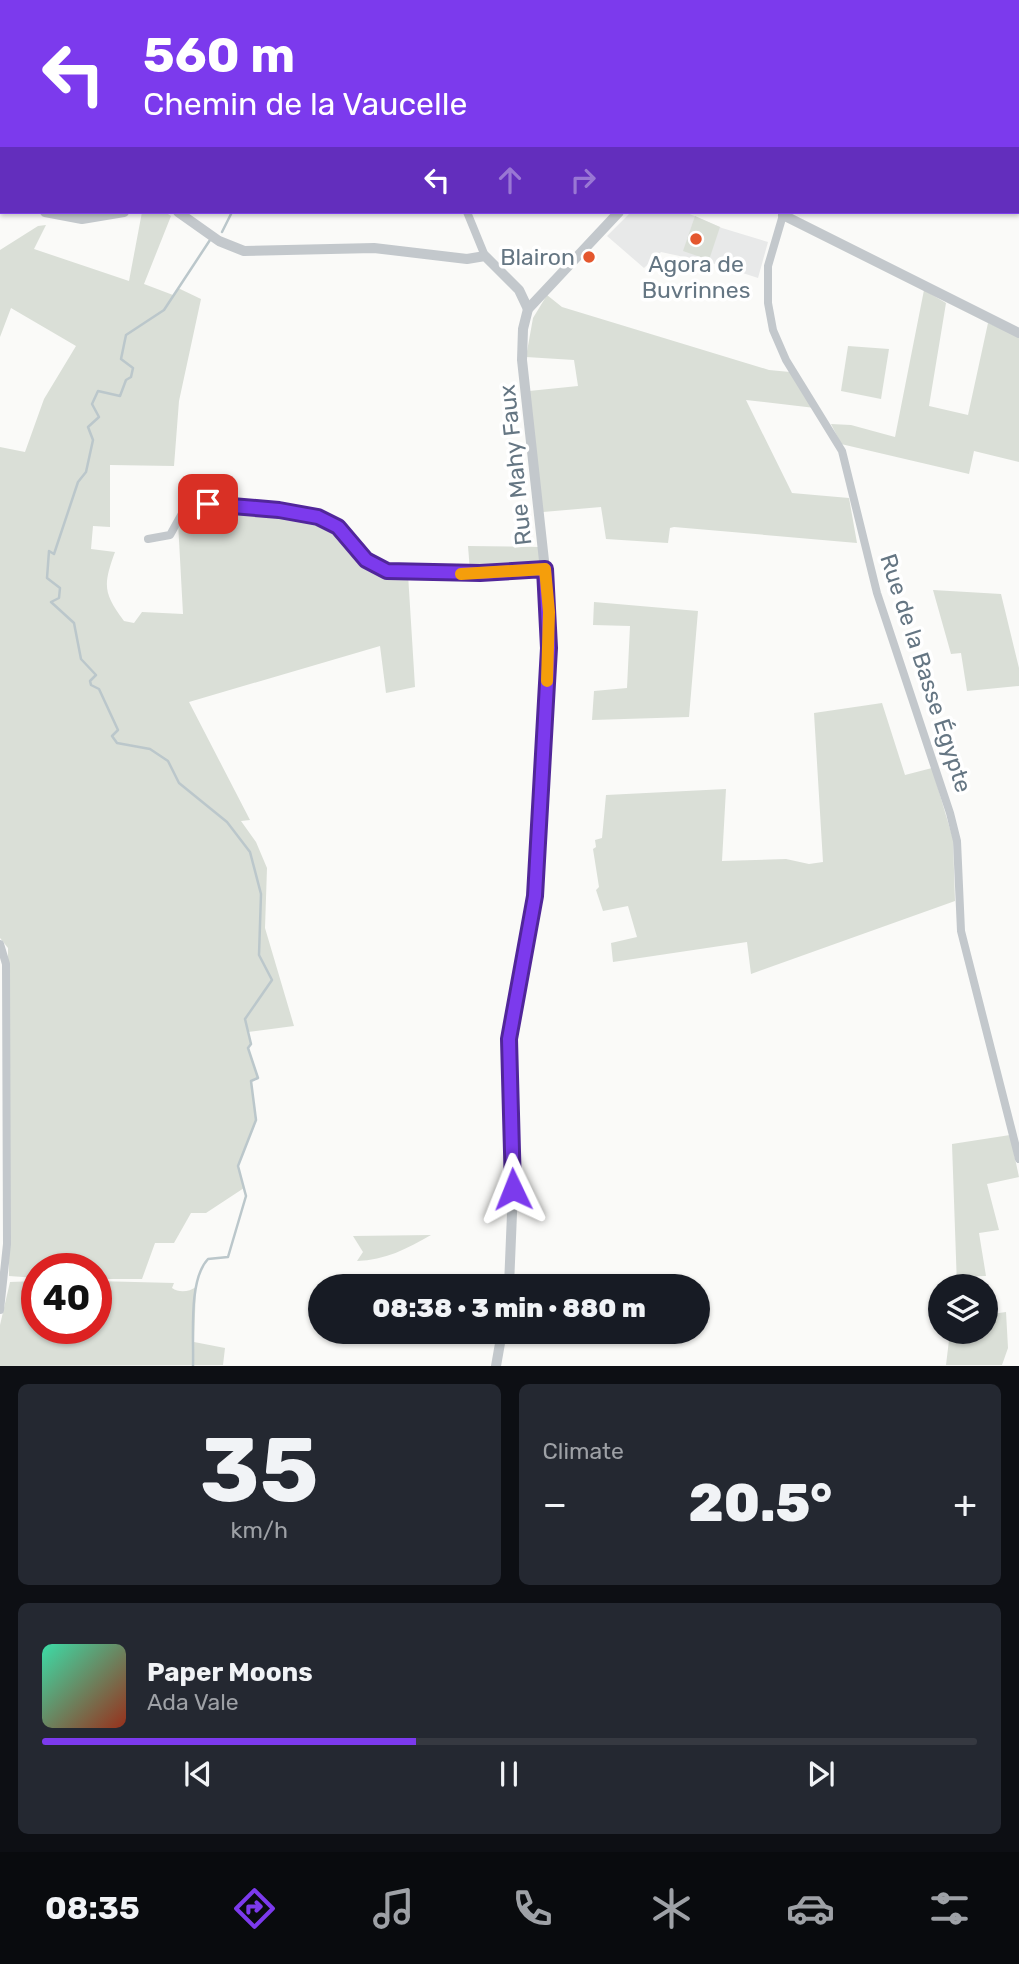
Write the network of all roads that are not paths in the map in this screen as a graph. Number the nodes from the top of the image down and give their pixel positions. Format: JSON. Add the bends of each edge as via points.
{"nodes":[{"id":1,"x":56,"y":214,"type":"edge"},
{"id":2,"x":112,"y":214,"type":"edge"},
{"id":3,"x":181,"y":214,"type":"edge"},
{"id":4,"x":468,"y":214,"type":"edge"},
{"id":5,"x":617,"y":214,"type":"edge"},
{"id":6,"x":784,"y":214,"type":"edge"},
{"id":7,"x":485,"y":256,"type":"junction"},
{"id":8,"x":528,"y":309,"type":"junction"},
{"id":9,"x":1019,"y":333,"type":"edge"},
{"id":10,"x":148,"y":539,"type":"dead end"},
{"id":11,"x":545,"y":569,"type":"junction"},
{"id":12,"x":0,"y":944,"type":"edge"},
{"id":13,"x":1019,"y":1159,"type":"edge"},
{"id":14,"x":509,"y":1274,"type":"edge"},
{"id":15,"x":0,"y":1310,"type":"edge"},
{"id":16,"x":500,"y":1344,"type":"edge"},
{"id":17,"x":496,"y":1366,"type":"edge"}],
"edges":[{"from":1,"to":2,"type":"street","via":[[82,219]]},
{"from":3,"to":7,"type":"street","via":[[219,241],[244,251],[374,248],[467,259]]},
{"from":4,"to":7,"type":"street"},
{"from":5,"to":8,"type":"street"},
{"from":6,"to":9,"type":"street"},
{"from":6,"to":13,"type":"street","name":"Rue de la Basse Égypte","via":[[768,266],[773,330],[786,360],[831,429],[850,474],[877,593],[955,828],[961,930]]},
{"from":7,"to":8,"type":"street","via":[[519,290]]},
{"from":8,"to":11,"type":"street","name":"Rue Mahy Faux","via":[[522,360]]},
{"from":10,"to":11,"type":"street","via":[[170,535],[184,510],[216,504],[293,512],[329,522],[366,560],[387,571]]},
{"from":11,"to":14,"type":"street","name":"Rue Mahy Faux","via":[[549,648],[535,896],[509,1039],[513,1189]]},
{"from":12,"to":15,"type":"street","via":[[6,964],[7,1219],[6,1279]]},
{"from":16,"to":17,"type":"street"}]}
